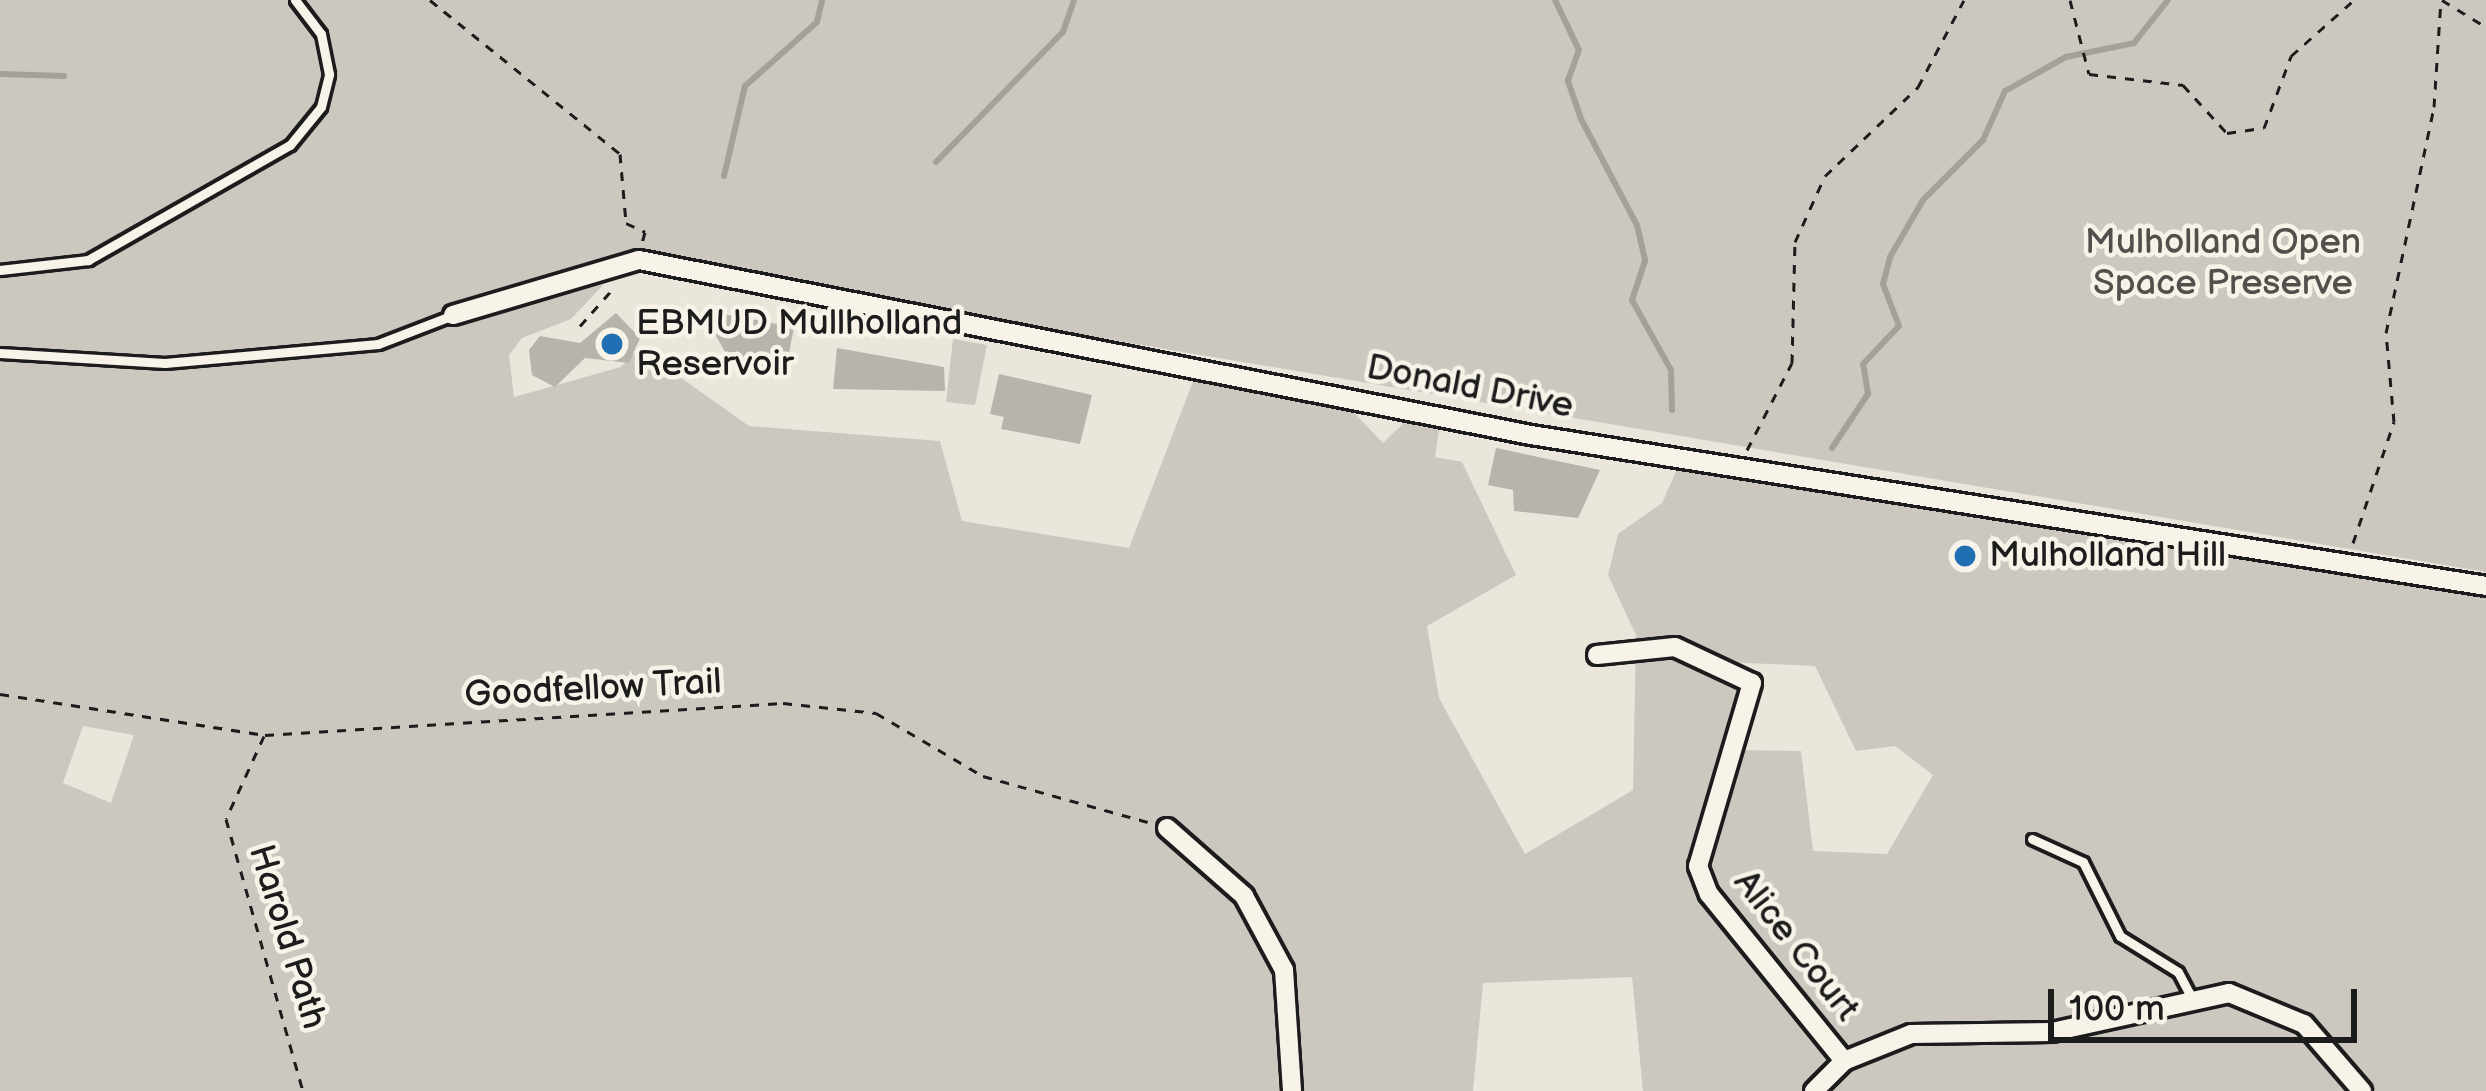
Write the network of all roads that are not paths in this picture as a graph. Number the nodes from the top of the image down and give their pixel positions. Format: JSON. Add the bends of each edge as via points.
{"nodes":[{"id":1,"x":295,"y":0,"type":"edge"},
{"id":2,"x":0,"y":270,"type":"edge"},
{"id":3,"x":452,"y":316,"type":"joint"},
{"id":4,"x":0,"y":353,"type":"edge"},
{"id":5,"x":2486,"y":586,"type":"edge"},
{"id":6,"x":1597,"y":655,"type":"dead end"},
{"id":7,"x":1167,"y":828,"type":"road end"},
{"id":8,"x":2032,"y":839,"type":"dead end"},
{"id":9,"x":2192,"y":996,"type":"junction"},
{"id":10,"x":1844,"y":1060,"type":"junction"},
{"id":11,"x":1292,"y":1091,"type":"edge"},
{"id":12,"x":1814,"y":1091,"type":"edge"},
{"id":13,"x":2362,"y":1091,"type":"edge"}],
"edges":[{"from":1,"to":2,"type":"lane","via":[[321,34],[329,74],[321,107],[290,145],[88,260]]},
{"from":3,"to":4,"type":"lane","via":[[377,344],[165,363]]},
{"from":3,"to":5,"type":"street","name":"Donald Drive","via":[[639,260],[1736,467]]},
{"from":6,"to":10,"type":"street","name":"Alice Court","via":[[1675,647],[1752,683],[1698,866],[1709,894]]},
{"from":7,"to":11,"type":"street","via":[[1244,896],[1284,970]]},
{"from":8,"to":9,"type":"lane","via":[[2083,862],[2120,936],[2178,972]]},
{"from":9,"to":10,"type":"street","via":[[2052,1032],[1911,1034]]},
{"from":9,"to":13,"type":"street","via":[[2229,993],[2283,1010]]},
{"from":10,"to":12,"type":"street"}]}
